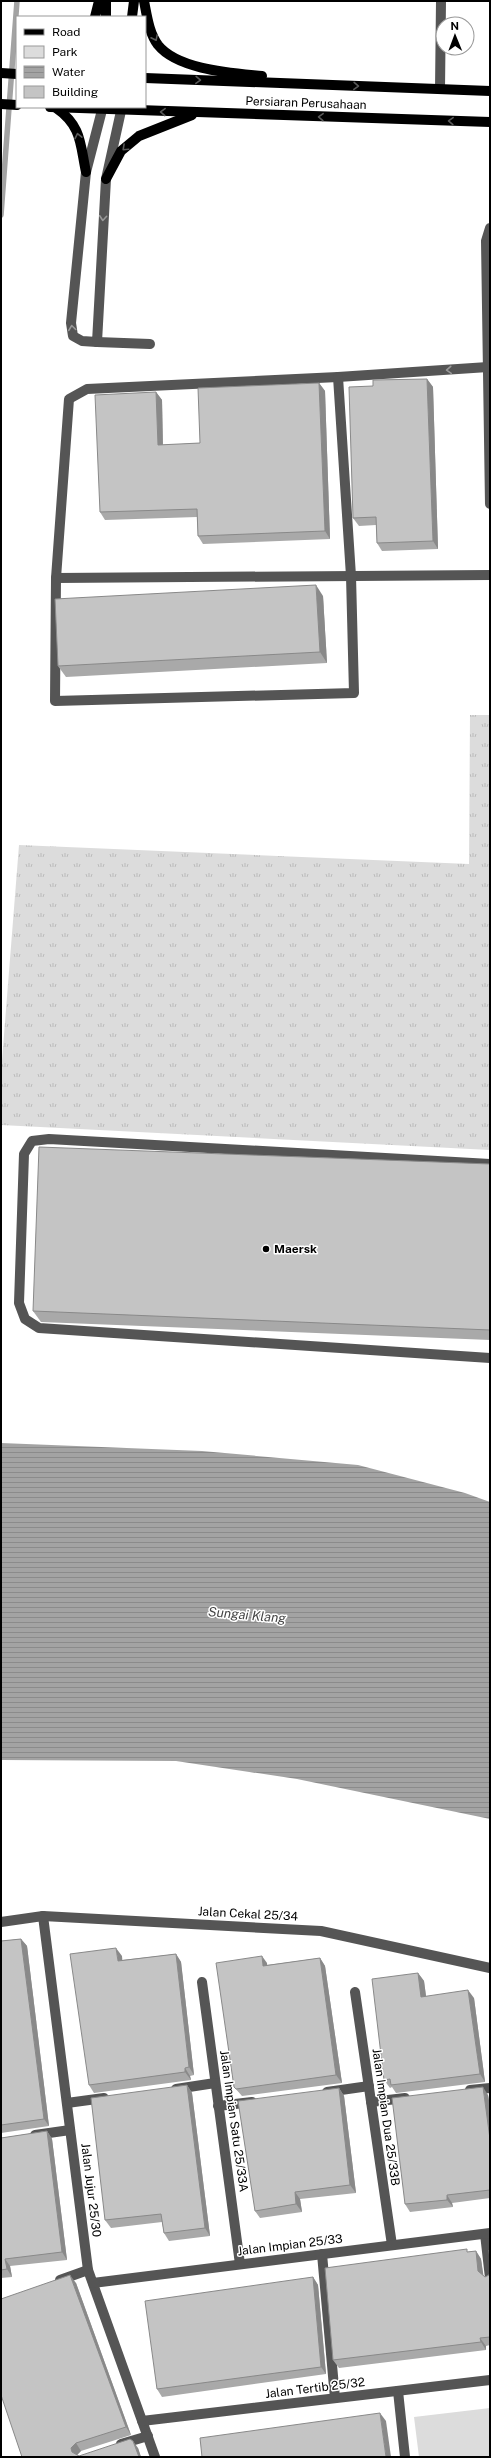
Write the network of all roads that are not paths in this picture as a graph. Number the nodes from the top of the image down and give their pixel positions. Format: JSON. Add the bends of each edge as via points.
{"nodes":[{"id":1,"x":99,"y":1,"type":"edge"},
{"id":2,"x":106,"y":1,"type":"edge"},
{"id":3,"x":134,"y":1,"type":"edge"},
{"id":4,"x":144,"y":1,"type":"edge"},
{"id":5,"x":441,"y":1,"type":"edge"},
{"id":6,"x":95,"y":16,"type":"edge"},
{"id":7,"x":106,"y":16,"type":"edge"},
{"id":8,"x":132,"y":16,"type":"edge"},
{"id":9,"x":1,"y":73,"type":"edge"},
{"id":10,"x":16,"y":74,"type":"edge"},
{"id":11,"x":146,"y":78,"type":"edge"},
{"id":12,"x":335,"y":85,"type":"junction"},
{"id":13,"x":440,"y":89,"type":"junction"},
{"id":14,"x":490,"y":91,"type":"edge"},
{"id":15,"x":1,"y":104,"type":"edge"},
{"id":16,"x":16,"y":105,"type":"edge"},
{"id":17,"x":57,"y":108,"type":"edge"},
{"id":18,"x":79,"y":108,"type":"edge"},
{"id":19,"x":102,"y":109,"type":"edge"},
{"id":20,"x":121,"y":109,"type":"edge"},
{"id":21,"x":197,"y":113,"type":"junction"},
{"id":22,"x":490,"y":122,"type":"edge"},
{"id":23,"x":86,"y":172,"type":"junction"},
{"id":24,"x":106,"y":180,"type":"junction"},
{"id":25,"x":490,"y":228,"type":"edge"},
{"id":26,"x":97,"y":342,"type":"junction"},
{"id":27,"x":150,"y":344,"type":"dead end"},
{"id":28,"x":488,"y":367,"type":"junction"},
{"id":29,"x":338,"y":378,"type":"junction"},
{"id":30,"x":490,"y":504,"type":"edge"},
{"id":31,"x":490,"y":575,"type":"edge"},
{"id":32,"x":351,"y":576,"type":"junction"},
{"id":33,"x":56,"y":578,"type":"junction"},
{"id":34,"x":490,"y":1164,"type":"edge"},
{"id":35,"x":490,"y":1358,"type":"edge"},
{"id":36,"x":43,"y":1916,"type":"junction"},
{"id":37,"x":1,"y":1922,"type":"edge"},
{"id":38,"x":490,"y":1968,"type":"edge"},
{"id":39,"x":202,"y":1982,"type":"dead end"},
{"id":40,"x":355,"y":1992,"type":"dead end"},
{"id":41,"x":215,"y":2083,"type":"junction"},
{"id":42,"x":369,"y":2086,"type":"junction"},
{"id":43,"x":490,"y":2088,"type":"edge"},
{"id":44,"x":168,"y":2090,"type":"edge"},
{"id":45,"x":458,"y":2092,"type":"edge"},
{"id":46,"x":314,"y":2094,"type":"edge"},
{"id":47,"x":419,"y":2096,"type":"edge"},
{"id":48,"x":114,"y":2097,"type":"edge"},
{"id":49,"x":266,"y":2100,"type":"edge"},
{"id":50,"x":371,"y":2102,"type":"junction"},
{"id":51,"x":67,"y":2103,"type":"junction"},
{"id":52,"x":218,"y":2106,"type":"junction"},
{"id":53,"x":70,"y":2130,"type":"junction"},
{"id":54,"x":24,"y":2136,"type":"edge"},
{"id":55,"x":487,"y":2233,"type":"edge"},
{"id":56,"x":392,"y":2245,"type":"junction"},
{"id":57,"x":322,"y":2254,"type":"junction"},
{"id":58,"x":240,"y":2264,"type":"junction"},
{"id":59,"x":88,"y":2270,"type":"junction"},
{"id":60,"x":490,"y":2278,"type":"edge"},
{"id":61,"x":52,"y":2283,"type":"edge"},
{"id":62,"x":93,"y":2283,"type":"junction"},
{"id":63,"x":490,"y":2380,"type":"edge"},
{"id":64,"x":398,"y":2391,"type":"junction"},
{"id":65,"x":335,"y":2398,"type":"junction"},
{"id":66,"x":142,"y":2421,"type":"junction"},
{"id":67,"x":148,"y":2436,"type":"junction"},
{"id":68,"x":112,"y":2448,"type":"edge"},
{"id":69,"x":155,"y":2457,"type":"edge"},
{"id":70,"x":405,"y":2457,"type":"edge"}],
"edges":[{"from":1,"to":6,"type":"main road"},
{"from":2,"to":7,"type":"main road"},
{"from":3,"to":8,"type":"main road"},
{"from":4,"to":12,"type":"main road","one_way":true,"via":[[150,28],[157,44],[167,54],[207,69]]},
{"from":5,"to":13,"type":"street"},
{"from":9,"to":10,"type":"main road"},
{"from":11,"to":12,"type":"main road","name":"Persiaran Perusahaan","one_way":true},
{"from":12,"to":13,"type":"main road","name":"Persiaran Perusahaan","one_way":true},
{"from":13,"to":14,"type":"main road","name":"Persiaran Perusahaan"},
{"from":15,"to":16,"type":"main road"},
{"from":23,"to":17,"type":"main road","one_way":true,"via":[[76,129],[70,118]]},
{"from":18,"to":19,"type":"main road","name":"Persiaran Perusahaan"},
{"from":19,"to":20,"type":"main road","name":"Persiaran Perusahaan"},
{"from":19,"to":23,"type":"street"},
{"from":21,"to":20,"type":"main road","name":"Persiaran Perusahaan","one_way":true},
{"from":20,"to":24,"type":"street"},
{"from":22,"to":21,"type":"main road","name":"Persiaran Perusahaan","one_way":true},
{"from":21,"to":24,"type":"main road","one_way":true,"via":[[138,136],[121,151]]},
{"from":26,"to":23,"type":"street","one_way":true,"via":[[82,341],[73,336],[71,323]]},
{"from":24,"to":26,"type":"street","one_way":true},
{"from":25,"to":28,"type":"street","via":[[486,241]]},
{"from":26,"to":27,"type":"street"},
{"from":28,"to":29,"type":"street","one_way":true},
{"from":28,"to":30,"type":"street"},
{"from":29,"to":32,"type":"street"},
{"from":29,"to":33,"type":"street","via":[[87,389],[69,399]]},
{"from":31,"to":32,"type":"street"},
{"from":32,"to":33,"type":"street"},
{"from":32,"to":33,"type":"street","via":[[354,693],[55,701]]},
{"from":34,"to":35,"type":"street","via":[[49,1139],[32,1141],[24,1154],[19,1303],[25,1319],[39,1328]]},
{"from":36,"to":37,"type":"street","name":"Jalan Cekal 25/34"},
{"from":36,"to":38,"type":"street","name":"Jalan Cekal 25/34","via":[[321,1931]]},
{"from":36,"to":51,"type":"street","name":"Jalan Jujur 25/30"},
{"from":39,"to":41,"type":"street","name":"Jalan Impian Satu 25/33A"},
{"from":40,"to":42,"type":"street","name":"Jalan Impian Dua 25/33B"},
{"from":41,"to":44,"type":"street"},
{"from":41,"to":52,"type":"street","name":"Jalan Impian Satu 25/33A"},
{"from":42,"to":46,"type":"street"},
{"from":42,"to":50,"type":"street","name":"Jalan Impian Dua 25/33B"},
{"from":43,"to":45,"type":"street"},
{"from":47,"to":50,"type":"street"},
{"from":48,"to":51,"type":"street"},
{"from":49,"to":52,"type":"street"},
{"from":50,"to":56,"type":"street","name":"Jalan Impian Dua 25/33B"},
{"from":51,"to":53,"type":"street","name":"Jalan Jujur 25/30"},
{"from":52,"to":58,"type":"street","name":"Jalan Impian Satu 25/33A"},
{"from":53,"to":54,"type":"street"},
{"from":53,"to":59,"type":"street","name":"Jalan Jujur 25/30"},
{"from":55,"to":56,"type":"street","name":"Jalan Impian 25/33"},
{"from":55,"to":60,"type":"street"},
{"from":56,"to":57,"type":"street","name":"Jalan Impian 25/33"},
{"from":57,"to":58,"type":"street","name":"Jalan Impian 25/33"},
{"from":57,"to":65,"type":"street"},
{"from":58,"to":62,"type":"street","name":"Jalan Impian 25/33"},
{"from":59,"to":61,"type":"street"},
{"from":59,"to":62,"type":"street","name":"Jalan Jujur 25/30"},
{"from":62,"to":66,"type":"street","name":"Jalan Jujur 25/30"},
{"from":63,"to":64,"type":"street","name":"Jalan Tertib 25/32"},
{"from":64,"to":65,"type":"street","name":"Jalan Tertib 25/32"},
{"from":64,"to":70,"type":"street"},
{"from":65,"to":66,"type":"street","name":"Jalan Tertib 25/32"},
{"from":66,"to":67,"type":"street","name":"Jalan Jujur 25/30"},
{"from":67,"to":68,"type":"street"},
{"from":67,"to":69,"type":"street","name":"Jalan Jujur 25/30"}]}
